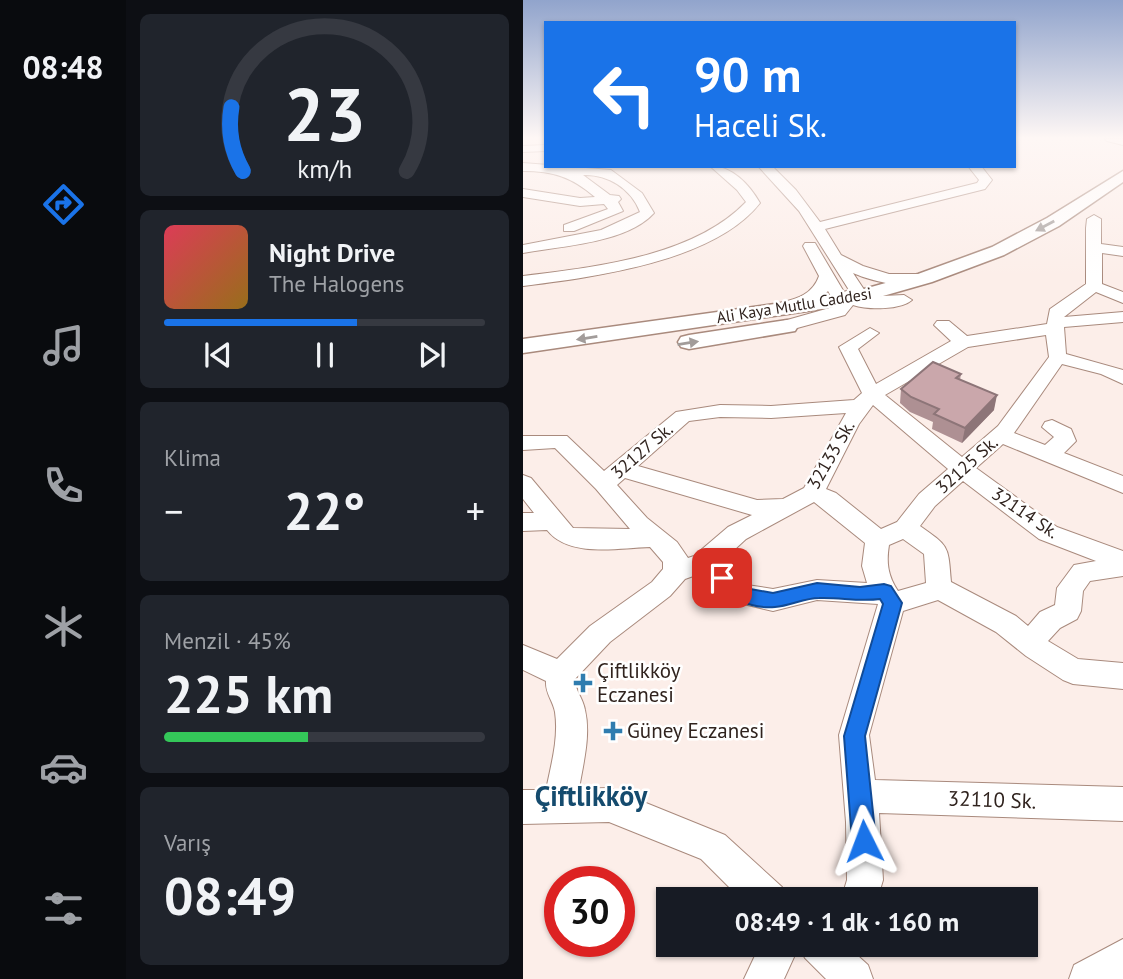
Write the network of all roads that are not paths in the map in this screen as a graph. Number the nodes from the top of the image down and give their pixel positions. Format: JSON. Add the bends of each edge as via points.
{"nodes":[{"id":1,"x":588,"y":185,"type":"edge"},
{"id":2,"x":624,"y":185,"type":"edge"},
{"id":3,"x":738,"y":185,"type":"edge"},
{"id":4,"x":770,"y":185,"type":"edge"},
{"id":5,"x":784,"y":185,"type":"edge"},
{"id":6,"x":982,"y":185,"type":"edge"},
{"id":7,"x":1108,"y":185,"type":"edge"},
{"id":8,"x":523,"y":193,"type":"edge"},
{"id":9,"x":638,"y":196,"type":"junction"},
{"id":10,"x":1123,"y":196,"type":"edge"},
{"id":11,"x":607,"y":200,"type":"junction"},
{"id":12,"x":816,"y":227,"type":"junction"},
{"id":13,"x":569,"y":228,"type":"dead end"},
{"id":14,"x":1091,"y":233,"type":"junction"},
{"id":15,"x":523,"y":249,"type":"edge"},
{"id":16,"x":1123,"y":253,"type":"edge"},
{"id":17,"x":832,"y":254,"type":"junction"},
{"id":18,"x":827,"y":276,"type":"junction"},
{"id":19,"x":925,"y":278,"type":"junction"},
{"id":20,"x":523,"y":281,"type":"edge"},
{"id":21,"x":1094,"y":286,"type":"junction"},
{"id":22,"x":843,"y":298,"type":"junction"},
{"id":23,"x":1123,"y":298,"type":"edge"},
{"id":24,"x":905,"y":300,"type":"junction"},
{"id":25,"x":1123,"y":317,"type":"edge"},
{"id":26,"x":781,"y":318,"type":"junction"},
{"id":27,"x":943,"y":325,"type":"dead end"},
{"id":28,"x":1055,"y":325,"type":"junction"},
{"id":29,"x":870,"y":333,"type":"dead end"},
{"id":30,"x":963,"y":342,"type":"junction"},
{"id":31,"x":523,"y":346,"type":"edge"},
{"id":32,"x":1058,"y":357,"type":"junction"},
{"id":33,"x":523,"y":365,"type":"edge"},
{"id":34,"x":1123,"y":378,"type":"edge"},
{"id":35,"x":1123,"y":384,"type":"edge"},
{"id":36,"x":1123,"y":395,"type":"edge"},
{"id":37,"x":866,"y":400,"type":"junction"},
{"id":38,"x":1052,"y":427,"type":"dead end"},
{"id":39,"x":1001,"y":435,"type":"junction"},
{"id":40,"x":523,"y":443,"type":"edge"},
{"id":41,"x":1047,"y":455,"type":"junction"},
{"id":42,"x":962,"y":469,"type":"junction"},
{"id":43,"x":613,"y":476,"type":"junction"},
{"id":44,"x":523,"y":483,"type":"edge"},
{"id":45,"x":1123,"y":485,"type":"edge"},
{"id":46,"x":813,"y":493,"type":"junction"},
{"id":47,"x":783,"y":508,"type":"junction"},
{"id":48,"x":553,"y":521,"type":"junction"},
{"id":49,"x":523,"y":522,"type":"edge"},
{"id":50,"x":905,"y":528,"type":"junction"},
{"id":51,"x":655,"y":538,"type":"junction"},
{"id":52,"x":878,"y":540,"type":"junction"},
{"id":53,"x":1122,"y":561,"type":"edge"},
{"id":54,"x":690,"y":567,"type":"junction"},
{"id":55,"x":939,"y":588,"type":"junction"},
{"id":56,"x":888,"y":597,"type":"junction"},
{"id":57,"x":1030,"y":643,"type":"junction"},
{"id":58,"x":523,"y":657,"type":"edge"},
{"id":59,"x":561,"y":674,"type":"junction"},
{"id":60,"x":1123,"y":676,"type":"edge"},
{"id":61,"x":861,"y":796,"type":"junction"},
{"id":62,"x":1123,"y":804,"type":"edge"},
{"id":63,"x":560,"y":806,"type":"junction"},
{"id":64,"x":523,"y":807,"type":"edge"},
{"id":65,"x":755,"y":887,"type":"edge"},
{"id":66,"x":863,"y":887,"type":"edge"},
{"id":67,"x":775,"y":957,"type":"edge"},
{"id":68,"x":1123,"y":958,"type":"edge"},
{"id":69,"x":763,"y":979,"type":"edge"},
{"id":70,"x":1088,"y":979,"type":"edge"}],
"edges":[{"from":1,"to":11,"type":"street"},
{"from":2,"to":9,"type":"street"},
{"from":3,"to":20,"type":"street","via":[[753,204],[734,222],[668,251],[611,268]]},
{"from":4,"to":18,"type":"street"},
{"from":5,"to":12,"type":"street"},
{"from":6,"to":12,"type":"street"},
{"from":7,"to":19,"type":"main road","name":"Ali Kaya Mutlu Caddesi","one_way":true,"via":[[998,251]]},
{"from":8,"to":11,"type":"street","via":[[580,202]]},
{"from":9,"to":11,"type":"street"},
{"from":9,"to":15,"type":"street","via":[[647,213],[640,220],[601,234]]},
{"from":10,"to":14,"type":"main road","name":"Ali Kaya Mutlu Caddesi"},
{"from":11,"to":13,"type":"street","via":[[616,211]]},
{"from":12,"to":17,"type":"street"},
{"from":14,"to":16,"type":"street"},
{"from":14,"to":21,"type":"street","via":[[1098,268]]},
{"from":14,"to":24,"type":"main road","name":"Ali Kaya Mutlu Caddesi"},
{"from":17,"to":19,"type":"street","via":[[874,278]]},
{"from":17,"to":22,"type":"street","via":[[857,291]]},
{"from":18,"to":22,"type":"street"},
{"from":18,"to":26,"type":"street","via":[[823,289]]},
{"from":19,"to":22,"type":"main road","name":"Ali Kaya Mutlu Caddesi"},
{"from":21,"to":23,"type":"street"},
{"from":21,"to":28,"type":"street","via":[[1060,307]]},
{"from":22,"to":24,"type":"street","via":[[863,303]]},
{"from":22,"to":26,"type":"main road","name":"Ali Kaya Mutlu Caddesi"},
{"from":24,"to":26,"type":"main road","name":"Ali Kaya Mutlu Caddesi"},
{"from":25,"to":28,"type":"street","name":"32127 Sk."},
{"from":26,"to":31,"type":"main road","name":"Ali Kaya Mutlu Caddesi","one_way":true},
{"from":33,"to":26,"type":"main road","name":"Ali Kaya Mutlu Caddesi","one_way":true,"via":[[576,359]]},
{"from":27,"to":30,"type":"street"},
{"from":28,"to":30,"type":"street","name":"32127 Sk."},
{"from":28,"to":32,"type":"street"},
{"from":29,"to":37,"type":"street","via":[[849,347]]},
{"from":30,"to":37,"type":"street","name":"32127 Sk."},
{"from":32,"to":34,"type":"street"},
{"from":32,"to":39,"type":"street","name":"32125 Sk."},
{"from":35,"to":36,"type":"street"},
{"from":37,"to":42,"type":"street","name":"32114 Sk."},
{"from":37,"to":43,"type":"street","name":"32127 Sk.","via":[[771,412],[683,416]]},
{"from":37,"to":46,"type":"street","name":"32133 Sk."},
{"from":38,"to":41,"type":"street","via":[[1064,434],[1065,441]]},
{"from":39,"to":41,"type":"street"},
{"from":39,"to":42,"type":"street","name":"32125 Sk."},
{"from":40,"to":43,"type":"street","name":"32127 Sk.","via":[[560,442]]},
{"from":41,"to":45,"type":"street"},
{"from":42,"to":50,"type":"street","name":"32125 Sk.","via":[[927,500]]},
{"from":42,"to":53,"type":"street","name":"32114 Sk.","via":[[1048,533]]},
{"from":43,"to":47,"type":"street","via":[[757,508]]},
{"from":43,"to":51,"type":"street","via":[[639,524]]},
{"from":44,"to":48,"type":"street"},
{"from":46,"to":47,"type":"street","name":"32133 Sk."},
{"from":46,"to":52,"type":"street","via":[[828,499]]},
{"from":47,"to":54,"type":"street","name":"32133 Sk.","via":[[737,533]]},
{"from":48,"to":49,"type":"street"},
{"from":48,"to":51,"type":"street","via":[[564,534],[578,539]]},
{"from":50,"to":52,"type":"street","name":"32125 Sk."},
{"from":50,"to":55,"type":"street","via":[[936,550]]},
{"from":51,"to":54,"type":"street"},
{"from":52,"to":56,"type":"street","via":[[872,560]]},
{"from":53,"to":57,"type":"street","via":[[1115,569],[1083,572],[1070,588],[1068,611],[1050,620]]},
{"from":54,"to":56,"type":"street","via":[[740,594],[773,600],[817,590]]},
{"from":54,"to":59,"type":"street","name":"32133 Sk.","via":[[600,634]]},
{"from":55,"to":56,"type":"street","via":[[917,598]]},
{"from":55,"to":57,"type":"street"},
{"from":56,"to":61,"type":"street","via":[[854,736]]},
{"from":57,"to":60,"type":"street","via":[[1073,671]]},
{"from":58,"to":59,"type":"street"},
{"from":59,"to":63,"type":"street","via":[[560,689],[570,709],[572,734]]},
{"from":61,"to":62,"type":"street","name":"32110 Sk."},
{"from":61,"to":66,"type":"street"},
{"from":63,"to":64,"type":"street"},
{"from":63,"to":65,"type":"street","via":[[609,805],[713,847]]},
{"from":67,"to":69,"type":"street"},
{"from":68,"to":70,"type":"street"}]}
